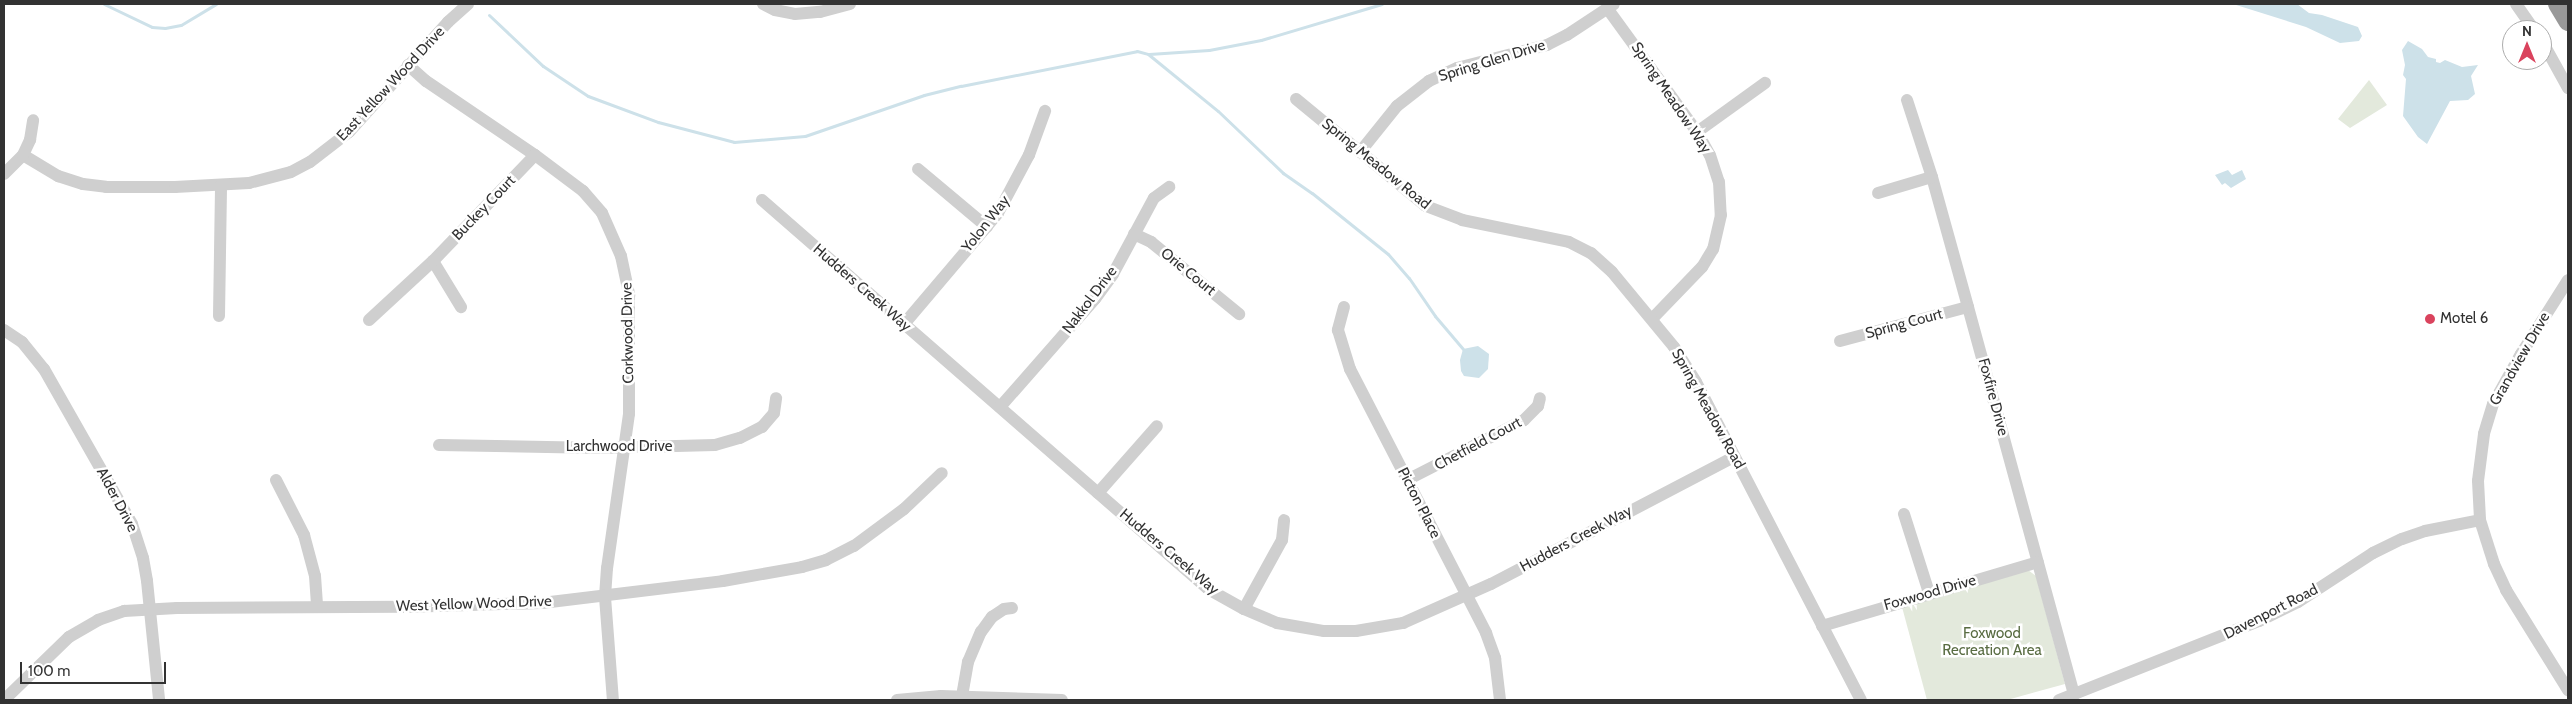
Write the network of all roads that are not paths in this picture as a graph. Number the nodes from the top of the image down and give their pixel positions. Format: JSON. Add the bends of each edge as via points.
{"nodes":[{"id":1,"x":468,"y":4,"type":"edge"},
{"id":2,"x":763,"y":4,"type":"edge"},
{"id":3,"x":850,"y":4,"type":"edge"},
{"id":4,"x":2516,"y":4,"type":"edge"},
{"id":5,"x":2557,"y":4,"type":"edge"},
{"id":6,"x":1610,"y":6,"type":"edge"},
{"id":7,"x":2527,"y":20,"type":"edge"},
{"id":8,"x":2568,"y":20,"type":"edge"},
{"id":9,"x":2552,"y":59,"type":"edge"},
{"id":10,"x":408,"y":65,"type":"junction"},
{"id":11,"x":1765,"y":83,"type":"dead end"},
{"id":12,"x":2568,"y":88,"type":"edge"},
{"id":13,"x":1296,"y":99,"type":"dead end"},
{"id":14,"x":1907,"y":100,"type":"dead end"},
{"id":15,"x":1045,"y":111,"type":"dead end"},
{"id":16,"x":33,"y":120,"type":"dead end"},
{"id":17,"x":1698,"y":132,"type":"junction"},
{"id":18,"x":1360,"y":152,"type":"junction"},
{"id":19,"x":23,"y":155,"type":"junction"},
{"id":20,"x":535,"y":155,"type":"junction"},
{"id":21,"x":918,"y":169,"type":"dead end"},
{"id":22,"x":4,"y":174,"type":"edge"},
{"id":23,"x":1932,"y":177,"type":"junction"},
{"id":24,"x":221,"y":185,"type":"junction"},
{"id":25,"x":1169,"y":187,"type":"dead end"},
{"id":26,"x":1878,"y":193,"type":"dead end"},
{"id":27,"x":762,"y":200,"type":"dead end"},
{"id":28,"x":987,"y":227,"type":"junction"},
{"id":29,"x":1134,"y":234,"type":"junction"},
{"id":30,"x":433,"y":261,"type":"junction"},
{"id":31,"x":2568,"y":280,"type":"edge"},
{"id":32,"x":1344,"y":306,"type":"dead end"},
{"id":33,"x":1968,"y":306,"type":"junction"},
{"id":34,"x":461,"y":307,"type":"dead end"},
{"id":35,"x":1239,"y":314,"type":"dead end"},
{"id":36,"x":219,"y":316,"type":"dead end"},
{"id":37,"x":1652,"y":319,"type":"junction"},
{"id":38,"x":369,"y":320,"type":"dead end"},
{"id":39,"x":904,"y":324,"type":"junction"},
{"id":40,"x":4,"y":330,"type":"edge"},
{"id":41,"x":1840,"y":341,"type":"dead end"},
{"id":42,"x":776,"y":398,"type":"dead end"},
{"id":43,"x":1540,"y":398,"type":"dead end"},
{"id":44,"x":1000,"y":407,"type":"junction"},
{"id":45,"x":1157,"y":426,"type":"dead end"},
{"id":46,"x":439,"y":444,"type":"dead end"},
{"id":47,"x":625,"y":447,"type":"junction"},
{"id":48,"x":1734,"y":457,"type":"junction"},
{"id":49,"x":942,"y":472,"type":"dead end"},
{"id":50,"x":276,"y":480,"type":"dead end"},
{"id":51,"x":1407,"y":480,"type":"junction"},
{"id":52,"x":1098,"y":493,"type":"junction"},
{"id":53,"x":1904,"y":514,"type":"dead end"},
{"id":54,"x":1284,"y":520,"type":"dead end"},
{"id":55,"x":2480,"y":520,"type":"junction"},
{"id":56,"x":2038,"y":562,"type":"junction"},
{"id":57,"x":1929,"y":593,"type":"junction"},
{"id":58,"x":605,"y":596,"type":"junction"},
{"id":59,"x":1467,"y":596,"type":"junction"},
{"id":60,"x":317,"y":607,"type":"junction"},
{"id":61,"x":1012,"y":608,"type":"dead end"},
{"id":62,"x":150,"y":609,"type":"junction"},
{"id":63,"x":1244,"y":609,"type":"junction"},
{"id":64,"x":1822,"y":626,"type":"junction"},
{"id":65,"x":2568,"y":690,"type":"edge"},
{"id":66,"x":2074,"y":695,"type":"junction"},
{"id":67,"x":962,"y":696,"type":"junction"},
{"id":68,"x":4,"y":700,"type":"edge"},
{"id":69,"x":159,"y":700,"type":"edge"},
{"id":70,"x":613,"y":700,"type":"edge"},
{"id":71,"x":897,"y":700,"type":"edge"},
{"id":72,"x":1062,"y":700,"type":"edge"},
{"id":73,"x":1500,"y":700,"type":"edge"},
{"id":74,"x":1861,"y":700,"type":"edge"},
{"id":75,"x":2059,"y":700,"type":"edge"}],
"edges":[{"from":1,"to":10,"type":"street","name":"East Yellow Wood Drive"},
{"from":2,"to":3,"type":"street","via":[[795,14],[820,12]]},
{"from":4,"to":7,"type":"street"},
{"from":5,"to":8,"type":"highway"},
{"from":6,"to":17,"type":"street","name":"Spring Meadow Way"},
{"from":6,"to":18,"type":"street","name":"Spring Glen Drive","via":[[1547,45],[1457,68],[1429,81],[1397,106]]},
{"from":9,"to":12,"type":"street"},
{"from":10,"to":20,"type":"street","name":"Corkwood Drive","via":[[426,81]]},
{"from":10,"to":24,"type":"street","name":"East Yellow Wood Drive","via":[[349,132],[310,162],[291,172],[263,180]]},
{"from":11,"to":17,"type":"street"},
{"from":13,"to":18,"type":"street","name":"Spring Meadow Road"},
{"from":14,"to":23,"type":"street","name":"Foxfire Drive"},
{"from":15,"to":28,"type":"street","name":"Yolon Way","via":[[1014,186]]},
{"from":16,"to":19,"type":"street","via":[[30,140]]},
{"from":17,"to":37,"type":"street","name":"Spring Meadow Way","via":[[1719,182],[1719,232],[1702,267]]},
{"from":18,"to":37,"type":"street","name":"Spring Meadow Road","via":[[1416,200],[1435,211],[1462,220],[1556,238],[1584,249],[1612,272]]},
{"from":19,"to":22,"type":"street"},
{"from":19,"to":24,"type":"street","name":"East Yellow Wood Drive","via":[[58,176],[83,184],[128,188]]},
{"from":20,"to":30,"type":"street","name":"Buckey Court"},
{"from":20,"to":47,"type":"street","name":"Corkwood Drive","via":[[567,177],[594,203],[608,224],[621,256],[628,284],[630,318],[629,414]]},
{"from":21,"to":28,"type":"street"},
{"from":23,"to":26,"type":"street"},
{"from":23,"to":33,"type":"street","name":"Foxfire Drive"},
{"from":24,"to":36,"type":"street"},
{"from":25,"to":29,"type":"street","name":"Nakkol Drive","via":[[1154,198]]},
{"from":27,"to":39,"type":"street","name":"Hudders Creek Way"},
{"from":28,"to":39,"type":"street","name":"Yolon Way"},
{"from":29,"to":35,"type":"street","name":"Orie Court","via":[[1151,242]]},
{"from":29,"to":44,"type":"street","name":"Nakkol Drive","via":[[1113,274],[1095,299]]},
{"from":30,"to":34,"type":"street"},
{"from":30,"to":38,"type":"street","name":"Buckey Court"},
{"from":31,"to":55,"type":"street","name":"Grandview Drive","via":[[2521,354],[2490,412],[2480,450]]},
{"from":32,"to":51,"type":"street","name":"Picton Place","via":[[1338,325],[1340,344],[1361,393]]},
{"from":33,"to":41,"type":"street","name":"Spring Court"},
{"from":33,"to":56,"type":"street","name":"Foxfire Drive"},
{"from":37,"to":48,"type":"street","name":"Spring Meadow Road","via":[[1696,382]]},
{"from":39,"to":44,"type":"street","name":"Hudders Creek Way"},
{"from":40,"to":62,"type":"street","name":"Alder Drive","via":[[22,342],[44,370],[128,517],[143,558]]},
{"from":42,"to":47,"type":"street","name":"Larchwood Drive","via":[[774,413],[768,421],[729,441],[700,446]]},
{"from":43,"to":51,"type":"street","name":"Chetfield Court","via":[[1538,406],[1524,420]]},
{"from":44,"to":52,"type":"street","name":"Hudders Creek Way"},
{"from":45,"to":52,"type":"street"},
{"from":46,"to":47,"type":"street","name":"Larchwood Drive"},
{"from":47,"to":58,"type":"street","name":"Corkwood Drive"},
{"from":48,"to":59,"type":"street","name":"Hudders Creek Way"},
{"from":48,"to":64,"type":"street","name":"Spring Meadow Road"},
{"from":49,"to":58,"type":"street","name":"West Yellow Wood Drive","via":[[883,527],[826,560],[771,573]]},
{"from":50,"to":60,"type":"street","via":[[304,535],[315,576]]},
{"from":51,"to":59,"type":"street","name":"Picton Place"},
{"from":52,"to":63,"type":"street","name":"Hudders Creek Way","via":[[1208,589]]},
{"from":53,"to":57,"type":"street"},
{"from":54,"to":63,"type":"street","via":[[1282,540]]},
{"from":55,"to":65,"type":"street","name":"Grandview Drive","via":[[2506,590]]},
{"from":55,"to":66,"type":"street","name":"Davenport Road","via":[[2402,539],[2298,602],[2259,621]]},
{"from":56,"to":57,"type":"street","name":"Foxwood Drive"},
{"from":56,"to":66,"type":"street","name":"Foxfire Drive"},
{"from":57,"to":64,"type":"street","name":"Foxwood Drive"},
{"from":58,"to":60,"type":"street","name":"West Yellow Wood Drive","via":[[480,606]]},
{"from":58,"to":70,"type":"street","name":"Corkwood Drive"},
{"from":59,"to":63,"type":"street","name":"Hudders Creek Way","via":[[1403,623],[1356,631],[1286,625]]},
{"from":59,"to":73,"type":"street","name":"Picton Place","via":[[1495,658]]},
{"from":60,"to":62,"type":"street","name":"West Yellow Wood Drive"},
{"from":61,"to":67,"type":"street","via":[[992,617],[981,632],[968,662]]},
{"from":62,"to":68,"type":"street","name":"West Yellow Wood Drive","via":[[124,611],[80,629]]},
{"from":62,"to":69,"type":"street","name":"Alder Drive"},
{"from":64,"to":74,"type":"street","name":"Spring Meadow Road"},
{"from":66,"to":75,"type":"street","name":"Davenport Road"},
{"from":67,"to":71,"type":"street"},
{"from":67,"to":72,"type":"street"}]}
